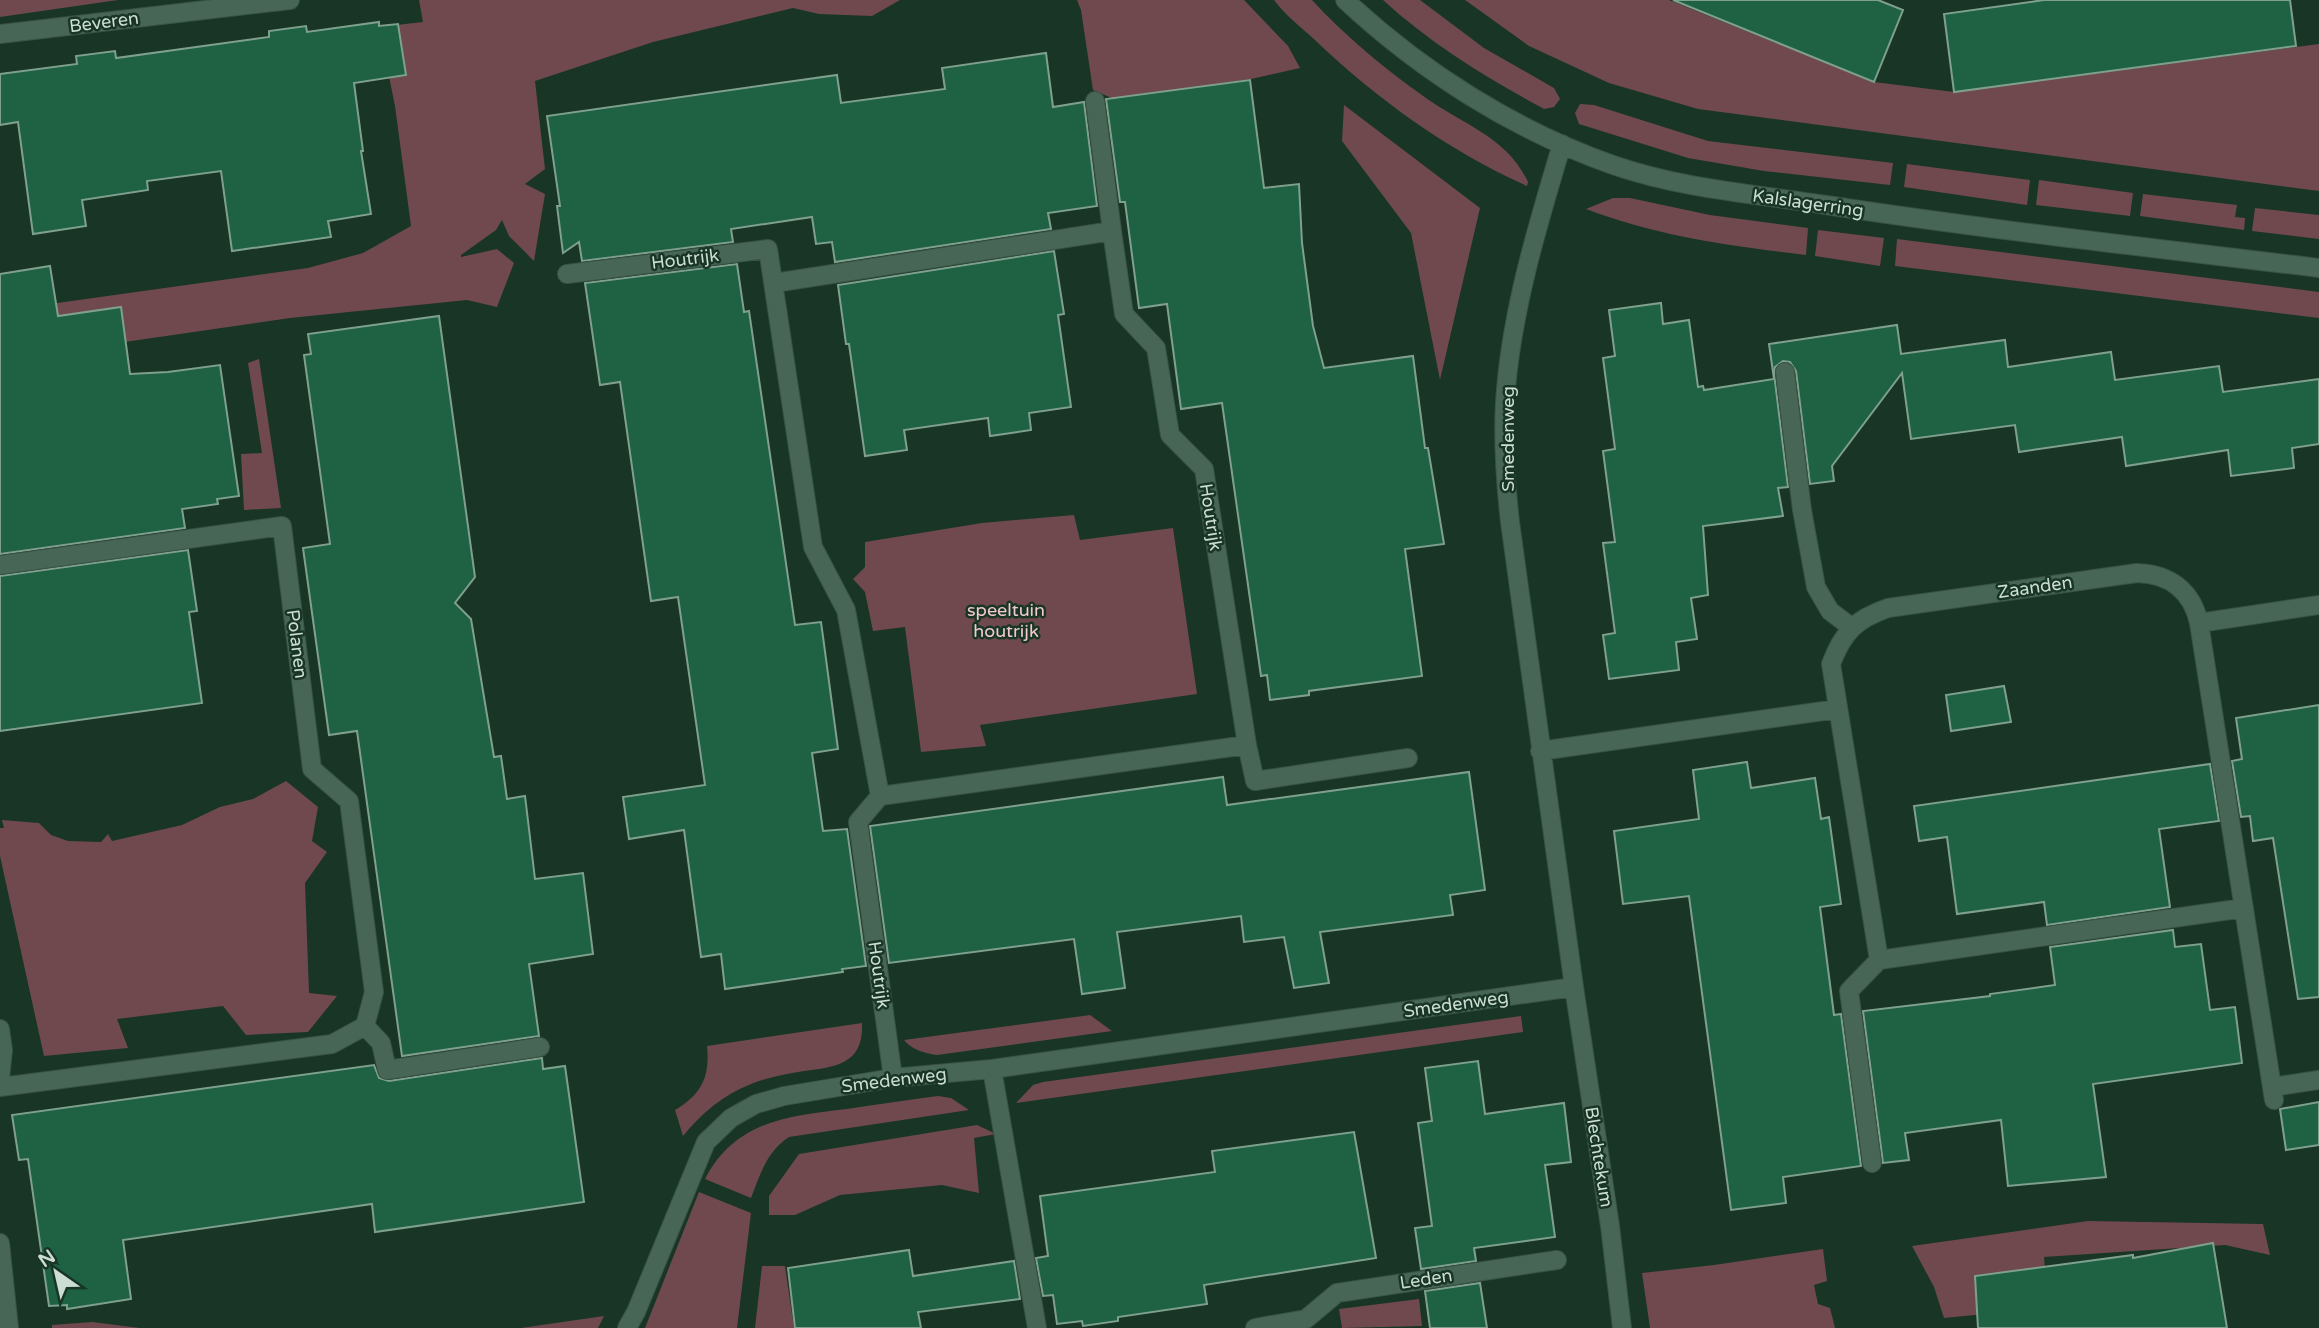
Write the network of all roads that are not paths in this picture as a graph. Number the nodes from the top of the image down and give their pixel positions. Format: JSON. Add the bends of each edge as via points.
{"nodes":[{"id":1,"x":290,"y":0,"type":"edge"},
{"id":2,"x":1345,"y":0,"type":"edge"},
{"id":3,"x":0,"y":34,"type":"edge"},
{"id":4,"x":1095,"y":101,"type":"dead end"},
{"id":5,"x":1562,"y":144,"type":"junction"},
{"id":6,"x":1112,"y":232,"type":"junction"},
{"id":7,"x":2319,"y":268,"type":"edge"},
{"id":8,"x":567,"y":274,"type":"dead end"},
{"id":9,"x":775,"y":283,"type":"junction"},
{"id":10,"x":1785,"y":372,"type":"dead end"},
{"id":11,"x":0,"y":565,"type":"edge"},
{"id":12,"x":2319,"y":605,"type":"edge"},
{"id":13,"x":2199,"y":623,"type":"junction"},
{"id":14,"x":1851,"y":627,"type":"junction"},
{"id":15,"x":1838,"y":709,"type":"junction"},
{"id":16,"x":1247,"y":745,"type":"junction"},
{"id":17,"x":1540,"y":751,"type":"junction"},
{"id":18,"x":1408,"y":758,"type":"dead end"},
{"id":19,"x":880,"y":796,"type":"junction"},
{"id":20,"x":2244,"y":908,"type":"junction"},
{"id":21,"x":1880,"y":960,"type":"junction"},
{"id":22,"x":1574,"y":987,"type":"junction"},
{"id":23,"x":365,"y":1026,"type":"junction"},
{"id":24,"x":0,"y":1029,"type":"edge"},
{"id":25,"x":540,"y":1047,"type":"dead end"},
{"id":26,"x":992,"y":1069,"type":"junction"},
{"id":27,"x":0,"y":1078,"type":"edge"},
{"id":28,"x":893,"y":1078,"type":"junction"},
{"id":29,"x":2319,"y":1080,"type":"edge"},
{"id":30,"x":0,"y":1087,"type":"edge"},
{"id":31,"x":1872,"y":1163,"type":"dead end"},
{"id":32,"x":0,"y":1243,"type":"edge"},
{"id":33,"x":1557,"y":1260,"type":"dead end"},
{"id":34,"x":1306,"y":1324,"type":"edge"},
{"id":35,"x":9,"y":1328,"type":"edge"},
{"id":36,"x":627,"y":1328,"type":"edge"},
{"id":37,"x":1037,"y":1328,"type":"edge"},
{"id":38,"x":1255,"y":1328,"type":"edge"},
{"id":39,"x":1622,"y":1328,"type":"edge"}],
"edges":[{"from":1,"to":3,"type":"street","name":"Beveren"},
{"from":2,"to":5,"type":"street","name":"Kalslagerring","via":[[1449,82]]},
{"from":4,"to":6,"type":"street","name":"Houtrijk"},
{"from":5,"to":7,"type":"street","name":"Kalslagerring","via":[[1647,176],[1738,193]]},
{"from":5,"to":17,"type":"street","name":"Smedenweg","via":[[1523,285],[1506,389],[1506,486]]},
{"from":6,"to":9,"type":"street"},
{"from":6,"to":16,"type":"street","name":"Houtrijk","via":[[1124,314],[1156,348],[1170,435],[1204,469]]},
{"from":8,"to":9,"type":"street","name":"Houtrijk","via":[[768,249]]},
{"from":9,"to":19,"type":"street","name":"Houtrijk","via":[[813,547],[846,610]]},
{"from":10,"to":14,"type":"street","via":[[1815,587],[1830,611]]},
{"from":11,"to":23,"type":"street","name":"Polanen","via":[[282,526],[313,769],[349,800],[374,992]]},
{"from":12,"to":13,"type":"street"},
{"from":13,"to":14,"type":"street","name":"Zaanden","via":[[2196,609],[2179,586],[2151,573],[2137,573],[1888,608]]},
{"from":13,"to":20,"type":"street","name":"Zaanden"},
{"from":14,"to":15,"type":"street","via":[[1831,664]]},
{"from":15,"to":17,"type":"street"},
{"from":15,"to":21,"type":"street"},
{"from":16,"to":18,"type":"street","name":"Houtrijk","via":[[1255,781]]},
{"from":16,"to":19,"type":"street"},
{"from":17,"to":22,"type":"street","name":"Smedenweg"},
{"from":19,"to":28,"type":"street","name":"Houtrijk","via":[[858,822]]},
{"from":20,"to":21,"type":"street"},
{"from":20,"to":29,"type":"street","name":"Zaanden","via":[[2273,1093]]},
{"from":21,"to":31,"type":"street","via":[[1849,991]]},
{"from":22,"to":26,"type":"street","name":"Smedenweg"},
{"from":22,"to":39,"type":"street","name":"Blechtekum"},
{"from":23,"to":25,"type":"street","via":[[381,1043],[387,1070]]},
{"from":23,"to":30,"type":"street","via":[[332,1044]]},
{"from":24,"to":27,"type":"street"},
{"from":26,"to":28,"type":"street","name":"Smedenweg"},
{"from":26,"to":37,"type":"street"},
{"from":28,"to":36,"type":"street","name":"Smedenweg","via":[[784,1096],[731,1118],[706,1142]]},
{"from":32,"to":35,"type":"street"},
{"from":33,"to":34,"type":"street","name":"Leden","via":[[1337,1293]]},
{"from":34,"to":38,"type":"street","name":"Leden"}]}
